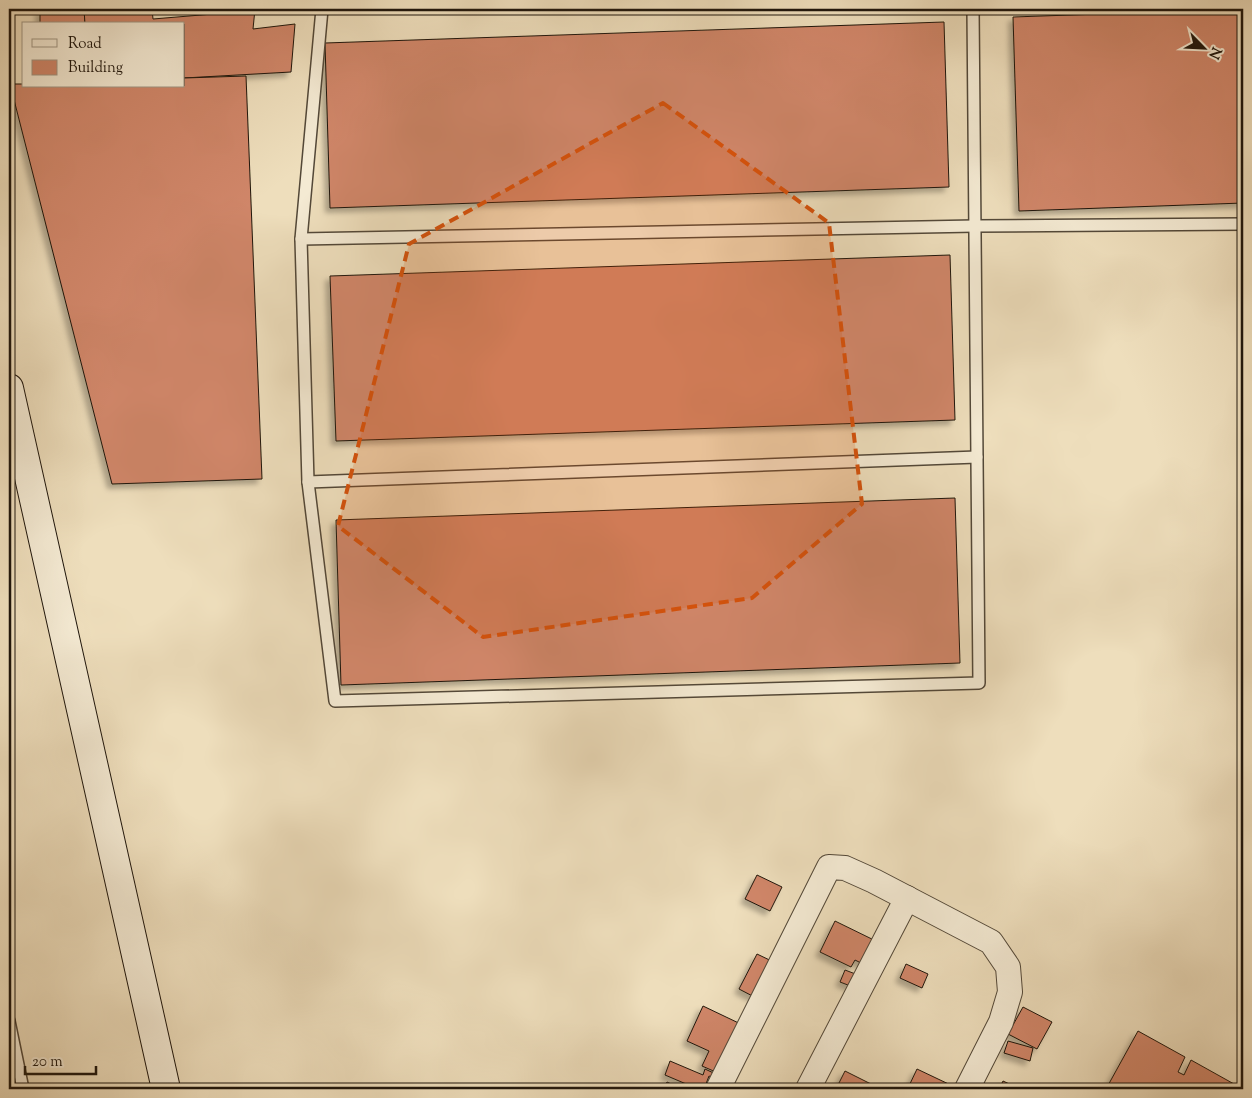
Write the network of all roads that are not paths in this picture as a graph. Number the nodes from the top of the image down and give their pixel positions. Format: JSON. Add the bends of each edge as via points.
{"nodes":[{"id":1,"x":322,"y":9,"type":"edge"},
{"id":2,"x":973,"y":9,"type":"edge"},
{"id":3,"x":1243,"y":224,"type":"edge"},
{"id":4,"x":975,"y":226,"type":"junction"},
{"id":5,"x":301,"y":239,"type":"junction"},
{"id":6,"x":9,"y":388,"type":"edge"},
{"id":7,"x":977,"y":457,"type":"junction"},
{"id":8,"x":308,"y":482,"type":"junction"},
{"id":9,"x":907,"y":898,"type":"junction"},
{"id":10,"x":9,"y":1021,"type":"edge"},
{"id":11,"x":23,"y":1089,"type":"edge"},
{"id":12,"x":166,"y":1089,"type":"edge"},
{"id":13,"x":718,"y":1089,"type":"edge"},
{"id":14,"x":808,"y":1089,"type":"edge"},
{"id":15,"x":967,"y":1089,"type":"edge"}],
"edges":[{"from":1,"to":5,"type":"lane"},
{"from":2,"to":4,"type":"lane"},
{"from":3,"to":4,"type":"lane"},
{"from":4,"to":5,"type":"lane"},
{"from":4,"to":7,"type":"lane"},
{"from":5,"to":8,"type":"lane"},
{"from":6,"to":12,"type":"main road"},
{"from":7,"to":8,"type":"lane"},
{"from":7,"to":8,"type":"lane","via":[[980,684],[335,701]]},
{"from":9,"to":13,"type":"street","via":[[846,868],[829,867]]},
{"from":9,"to":14,"type":"street"},
{"from":9,"to":15,"type":"street","via":[[991,942],[1008,967],[1010,992],[1001,1022]]},
{"from":10,"to":11,"type":"lane"}]}
